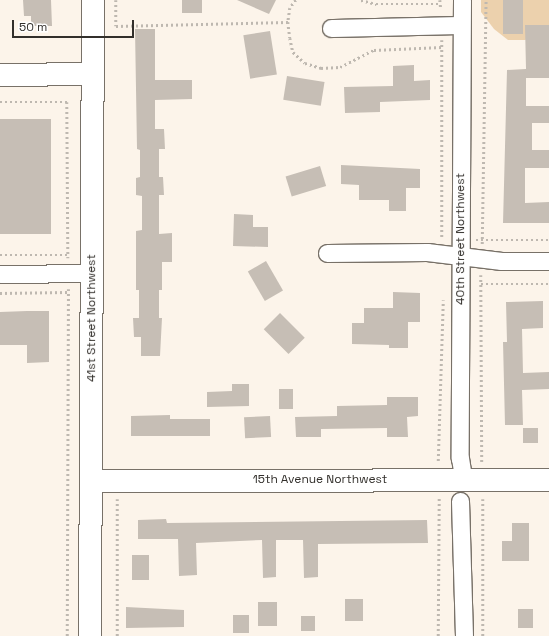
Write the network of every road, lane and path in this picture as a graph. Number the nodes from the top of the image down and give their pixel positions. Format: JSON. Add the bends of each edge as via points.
{"nodes":[{"id":1,"x":92,"y":0,"type":"edge"},
{"id":2,"x":116,"y":0,"type":"edge"},
{"id":3,"x":296,"y":0,"type":"edge"},
{"id":4,"x":361,"y":0,"type":"edge"},
{"id":5,"x":440,"y":0,"type":"edge"},
{"id":6,"x":462,"y":0,"type":"edge"},
{"id":7,"x":486,"y":0,"type":"edge"},
{"id":8,"x":288,"y":22,"type":"junction"},
{"id":9,"x":461,"y":25,"type":"junction"},
{"id":10,"x":331,"y":28,"type":"dead end"},
{"id":11,"x":92,"y":74,"type":"junction"},
{"id":12,"x":0,"y":75,"type":"edge"},
{"id":13,"x":0,"y":102,"type":"edge"},
{"id":14,"x":442,"y":236,"type":"dead end"},
{"id":15,"x":549,"y":240,"type":"edge"},
{"id":16,"x":327,"y":253,"type":"dead end"},
{"id":17,"x":0,"y":255,"type":"edge"},
{"id":18,"x":461,"y":258,"type":"junction"},
{"id":19,"x":549,"y":261,"type":"edge"},
{"id":20,"x":0,"y":274,"type":"edge"},
{"id":21,"x":92,"y":274,"type":"junction"},
{"id":22,"x":549,"y":284,"type":"edge"},
{"id":23,"x":0,"y":293,"type":"edge"},
{"id":24,"x":443,"y":295,"type":"dead end"},
{"id":25,"x":438,"y":458,"type":"dead end"},
{"id":26,"x":482,"y":458,"type":"dead end"},
{"id":27,"x":463,"y":478,"type":"junction"},
{"id":28,"x":549,"y":480,"type":"edge"},
{"id":29,"x":91,"y":481,"type":"junction"},
{"id":30,"x":483,"y":500,"type":"dead end"},
{"id":31,"x":117,"y":501,"type":"dead end"},
{"id":32,"x":439,"y":501,"type":"dead end"},
{"id":33,"x":460,"y":501,"type":"dead end"},
{"id":34,"x":67,"y":636,"type":"edge"},
{"id":35,"x":90,"y":636,"type":"edge"},
{"id":36,"x":116,"y":636,"type":"edge"},
{"id":37,"x":438,"y":636,"type":"edge"},
{"id":38,"x":464,"y":636,"type":"edge"},
{"id":39,"x":483,"y":636,"type":"edge"}],
"edges":[{"from":1,"to":11,"type":"main road","name":"41st Street Northwest"},
{"from":2,"to":8,"type":"path","via":[[116,26]]},
{"from":3,"to":8,"type":"path","via":[[290,8]]},
{"from":4,"to":5,"type":"path","via":[[376,4],[440,4]]},
{"from":6,"to":9,"type":"street","name":"40th Street Northwest"},
{"from":7,"to":15,"type":"path","via":[[482,240]]},
{"from":8,"to":14,"type":"path","via":[[293,52],[305,63],[321,68],[340,67],[374,50],[442,47]]},
{"from":9,"to":10,"type":"street"},
{"from":9,"to":18,"type":"street","name":"40th Street Northwest"},
{"from":11,"to":12,"type":"main road"},
{"from":11,"to":21,"type":"main road","name":"41st Street Northwest"},
{"from":13,"to":17,"type":"path","via":[[67,102],[68,255]]},
{"from":16,"to":18,"type":"street","via":[[427,252]]},
{"from":18,"to":19,"type":"street"},
{"from":18,"to":27,"type":"street","name":"40th Street Northwest","via":[[460,458]]},
{"from":20,"to":21,"type":"street"},
{"from":21,"to":29,"type":"main road","name":"41st Street Northwest"},
{"from":22,"to":26,"type":"path","via":[[481,284]]},
{"from":23,"to":34,"type":"path","via":[[68,292]]},
{"from":24,"to":25,"type":"path"},
{"from":27,"to":28,"type":"main road","name":"15th Avenue Northwest"},
{"from":27,"to":29,"type":"main road","name":"15th Avenue Northwest"},
{"from":29,"to":35,"type":"main road","name":"41st Street Northwest"},
{"from":30,"to":39,"type":"path"},
{"from":31,"to":36,"type":"path"},
{"from":32,"to":37,"type":"path"},
{"from":33,"to":38,"type":"street"}]}
